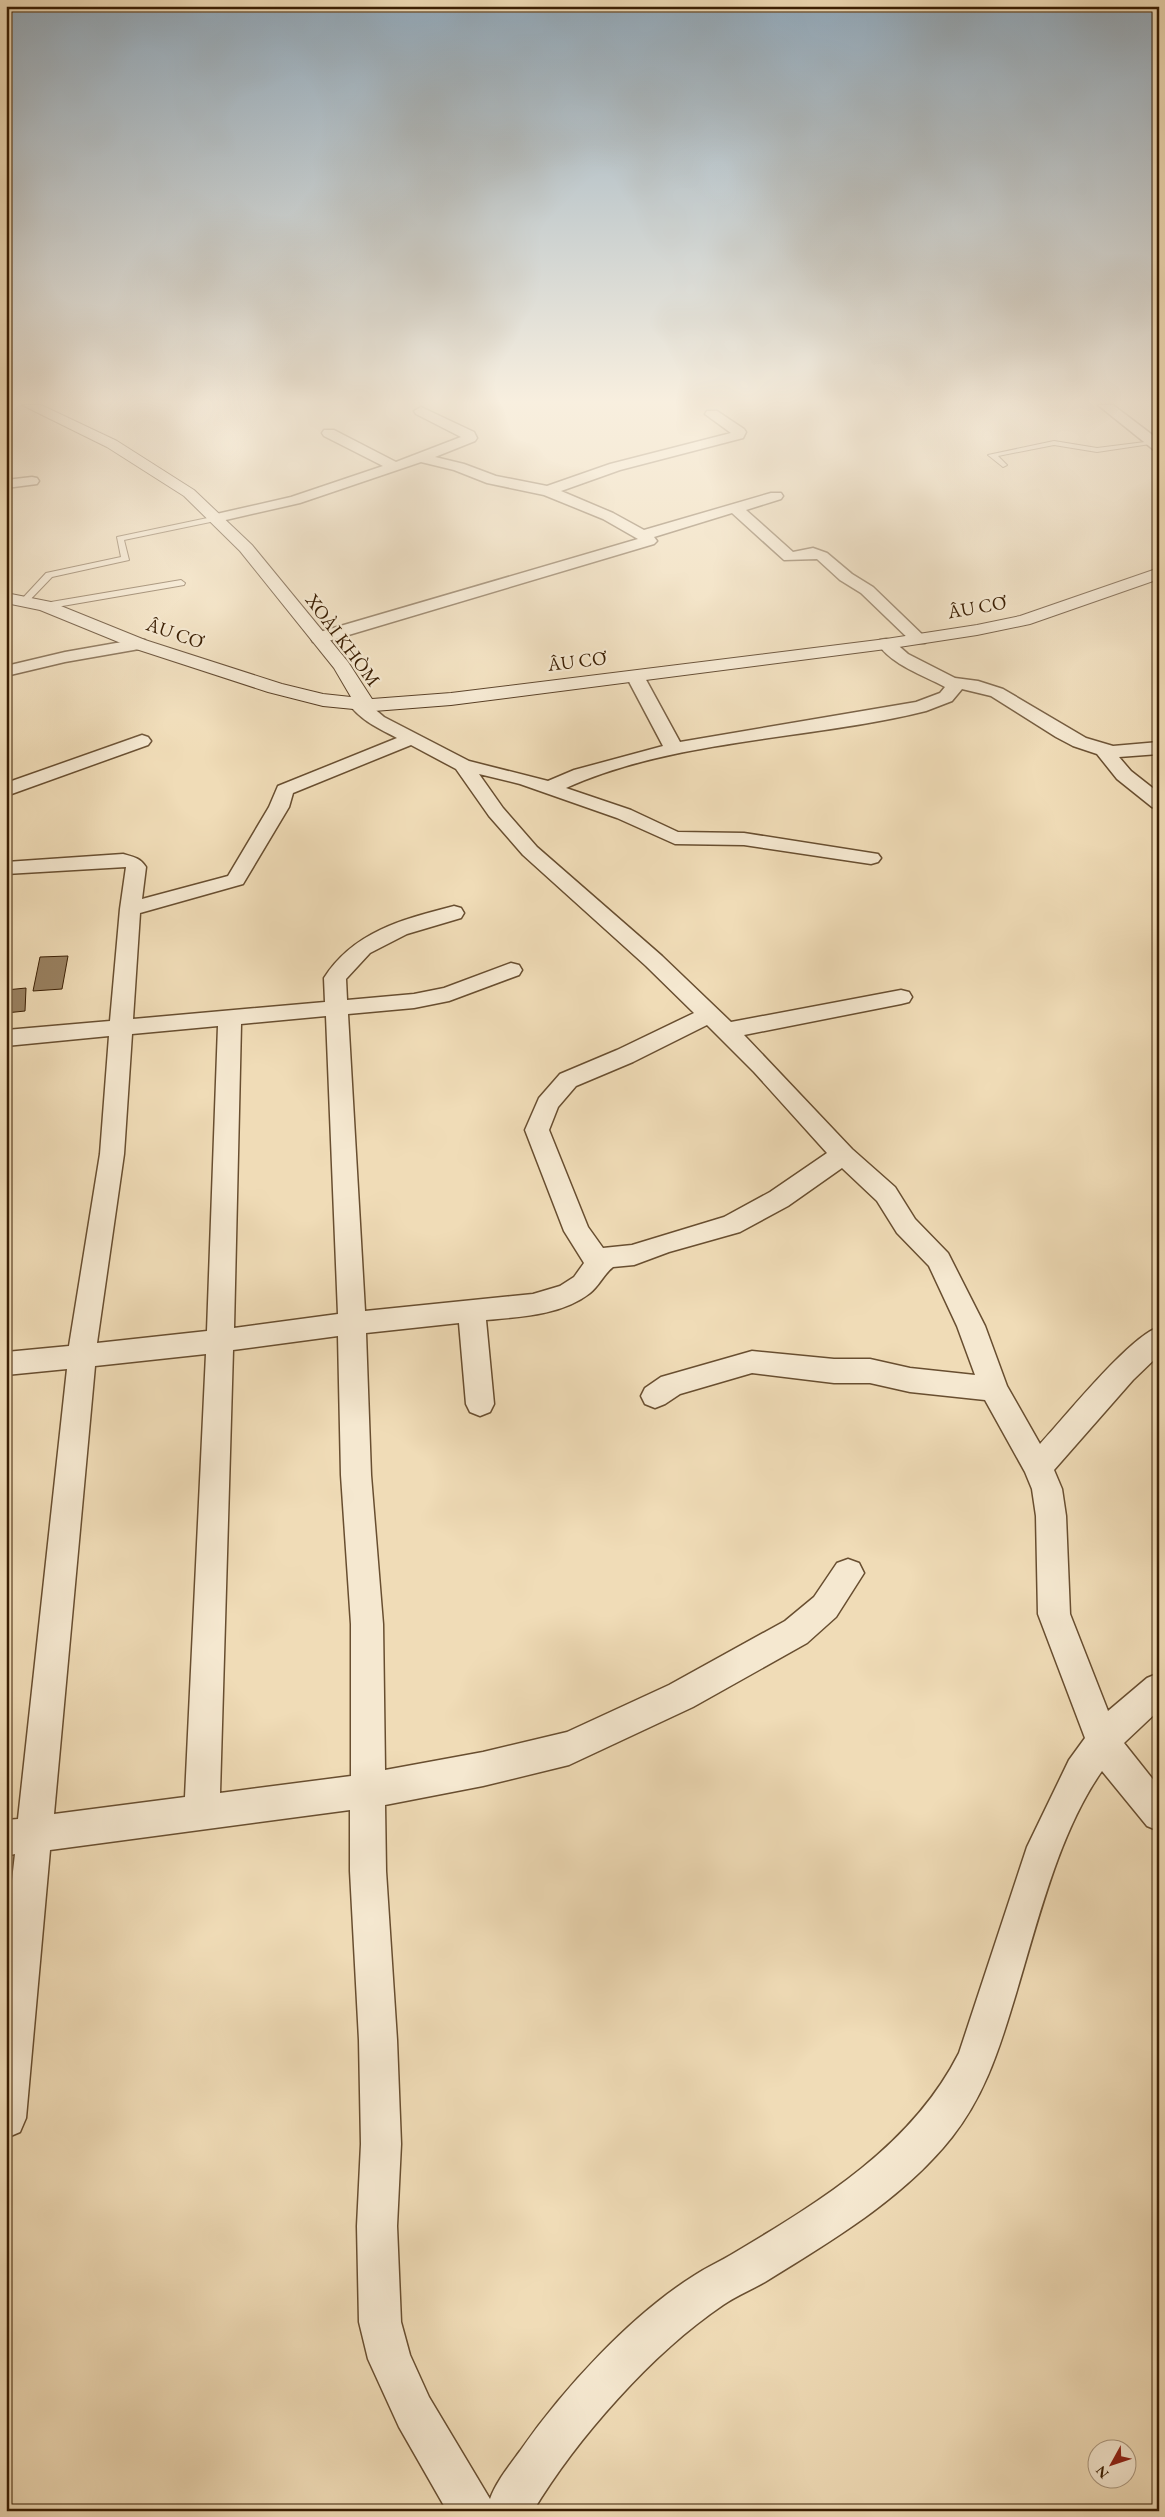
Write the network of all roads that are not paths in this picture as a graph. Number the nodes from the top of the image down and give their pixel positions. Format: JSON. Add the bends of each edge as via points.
{"nodes":[{"id":1,"x":196,"y":522,"type":"edge"},
{"id":2,"x":222,"y":522,"type":"edge"},
{"id":3,"x":620,"y":522,"type":"edge"},
{"id":4,"x":686,"y":522,"type":"edge"},
{"id":5,"x":751,"y":522,"type":"edge"},
{"id":6,"x":643,"y":535,"type":"junction"},
{"id":7,"x":1159,"y":573,"type":"edge"},
{"id":8,"x":182,"y":583,"type":"dead end"},
{"id":9,"x":15,"y":600,"type":"edge"},
{"id":10,"x":45,"y":606,"type":"junction"},
{"id":11,"x":319,"y":638,"type":"junction"},
{"id":12,"x":918,"y":639,"type":"junction"},
{"id":13,"x":139,"y":644,"type":"junction"},
{"id":14,"x":886,"y":644,"type":"junction"},
{"id":15,"x":6,"y":670,"type":"edge"},
{"id":16,"x":635,"y":676,"type":"junction"},
{"id":17,"x":955,"y":685,"type":"junction"},
{"id":18,"x":362,"y":704,"type":"junction"},
{"id":19,"x":410,"y":739,"type":"junction"},
{"id":20,"x":142,"y":741,"type":"dead end"},
{"id":21,"x":1159,"y":748,"type":"edge"},
{"id":22,"x":674,"y":749,"type":"junction"},
{"id":23,"x":1104,"y":751,"type":"junction"},
{"id":24,"x":463,"y":765,"type":"junction"},
{"id":25,"x":547,"y":789,"type":"junction"},
{"id":26,"x":6,"y":790,"type":"edge"},
{"id":27,"x":1159,"y":803,"type":"edge"},
{"id":28,"x":871,"y":858,"type":"dead end"},
{"id":29,"x":6,"y":868,"type":"edge"},
{"id":30,"x":130,"y":909,"type":"junction"},
{"id":31,"x":454,"y":913,"type":"dead end"},
{"id":32,"x":511,"y":970,"type":"dead end"},
{"id":33,"x":901,"y":997,"type":"dead end"},
{"id":34,"x":338,"y":1007,"type":"junction"},
{"id":35,"x":230,"y":1018,"type":"junction"},
{"id":36,"x":718,"y":1023,"type":"junction"},
{"id":37,"x":122,"y":1028,"type":"junction"},
{"id":38,"x":6,"y":1038,"type":"edge"},
{"id":39,"x":842,"y":1155,"type":"junction"},
{"id":40,"x":599,"y":1263,"type":"junction"},
{"id":41,"x":472,"y":1313,"type":"junction"},
{"id":42,"x":352,"y":1323,"type":"junction"},
{"id":43,"x":1159,"y":1338,"type":"edge"},
{"id":44,"x":220,"y":1341,"type":"junction"},
{"id":45,"x":82,"y":1355,"type":"junction"},
{"id":46,"x":6,"y":1364,"type":"edge"},
{"id":47,"x":994,"y":1389,"type":"junction"},
{"id":48,"x":655,"y":1396,"type":"dead end"},
{"id":49,"x":480,"y":1404,"type":"dead end"},
{"id":50,"x":1038,"y":1467,"type":"junction"},
{"id":51,"x":848,"y":1573,"type":"dead end"},
{"id":52,"x":1159,"y":1689,"type":"edge"},
{"id":53,"x":1103,"y":1741,"type":"junction"},
{"id":54,"x":366,"y":1790,"type":"junction"},
{"id":55,"x":202,"y":1812,"type":"junction"},
{"id":56,"x":1159,"y":1814,"type":"edge"},
{"id":57,"x":20,"y":1836,"type":"edge"},
{"id":58,"x":6,"y":2118,"type":"edge"},
{"id":59,"x":472,"y":2511,"type":"edge"},
{"id":60,"x":507,"y":2511,"type":"edge"}],
"edges":[{"from":1,"to":9,"type":"lane","via":[[120,539],[126,558],[49,575]]},
{"from":2,"to":11,"type":"main road","name":"XOÀI KHÒM","via":[[240,540]]},
{"from":3,"to":6,"type":"street"},
{"from":4,"to":6,"type":"street"},
{"from":5,"to":12,"type":"street","via":[[790,557],[813,553],[822,556],[867,590]]},
{"from":6,"to":11,"type":"street","via":[[649,540],[645,544]]},
{"from":7,"to":12,"type":"main road","name":"ÂU CƠ","via":[[1024,620]]},
{"from":8,"to":10,"type":"lane"},
{"from":9,"to":10,"type":"main road","name":"ÂU CƠ"},
{"from":10,"to":13,"type":"main road","name":"ÂU CƠ"},
{"from":11,"to":18,"type":"main road","name":"XOÀI KHÒM","via":[[345,670]]},
{"from":12,"to":14,"type":"main road","name":"ÂU CƠ"},
{"from":13,"to":15,"type":"street"},
{"from":13,"to":18,"type":"main road","name":"ÂU CƠ","via":[[303,696]]},
{"from":14,"to":16,"type":"main road","name":"ÂU CƠ"},
{"from":14,"to":17,"type":"street","via":[[902,658]]},
{"from":16,"to":18,"type":"main road","name":"ÂU CƠ","via":[[416,703]]},
{"from":16,"to":22,"type":"street"},
{"from":17,"to":22,"type":"street","via":[[946,697],[920,707]]},
{"from":17,"to":23,"type":"street","via":[[961,683],[998,692],[1087,746]]},
{"from":18,"to":19,"type":"street","via":[[378,722]]},
{"from":19,"to":24,"type":"street"},
{"from":19,"to":30,"type":"street","via":[[285,790],[279,807],[236,880]]},
{"from":20,"to":26,"type":"street"},
{"from":21,"to":23,"type":"street"},
{"from":22,"to":25,"type":"street","via":[[581,774]]},
{"from":23,"to":27,"type":"street","via":[[1124,775]]},
{"from":24,"to":25,"type":"street"},
{"from":24,"to":36,"type":"street","via":[[496,812],[530,851],[643,950]]},
{"from":25,"to":28,"type":"street","via":[[624,814],[675,838],[759,841]]},
{"from":29,"to":30,"type":"street","via":[[100,860],[128,861],[136,868]]},
{"from":30,"to":37,"type":"street"},
{"from":31,"to":34,"type":"street","via":[[399,929],[362,948],[335,978]]},
{"from":32,"to":34,"type":"street","via":[[449,994],[414,1001]]},
{"from":33,"to":36,"type":"street"},
{"from":34,"to":35,"type":"street"},
{"from":34,"to":42,"type":"street"},
{"from":35,"to":37,"type":"street"},
{"from":35,"to":44,"type":"street"},
{"from":36,"to":39,"type":"street","via":[[768,1072]]},
{"from":36,"to":40,"type":"street","via":[[624,1056],[568,1080],[546,1104],[537,1130],[577,1232]]},
{"from":37,"to":38,"type":"street"},
{"from":37,"to":45,"type":"street","via":[[112,1154]]},
{"from":39,"to":40,"type":"street","via":[[779,1199],[731,1225],[634,1255],[607,1257]]},
{"from":39,"to":47,"type":"street","via":[[886,1194],[906,1226],[939,1260],[971,1326]]},
{"from":40,"to":41,"type":"street","via":[[583,1284],[561,1297],[533,1305]]},
{"from":41,"to":42,"type":"street"},
{"from":41,"to":49,"type":"street"},
{"from":42,"to":44,"type":"street"},
{"from":42,"to":54,"type":"street","via":[[356,1475],[367,1624]]},
{"from":43,"to":50,"type":"street","via":[[1123,1372]]},
{"from":44,"to":45,"type":"street"},
{"from":44,"to":55,"type":"street"},
{"from":45,"to":46,"type":"street"},
{"from":45,"to":57,"type":"street"},
{"from":47,"to":48,"type":"street","via":[[910,1380],[870,1371],[834,1371],[752,1362],[671,1385]]},
{"from":47,"to":50,"type":"street"},
{"from":50,"to":53,"type":"street","via":[[1047,1489],[1051,1516],[1054,1614]]},
{"from":51,"to":54,"type":"street","via":[[825,1607],[796,1632],[681,1696],[602,1734],[539,1757]]},
{"from":52,"to":53,"type":"street","via":[[1126,1715]]},
{"from":53,"to":56,"type":"street","via":[[1118,1765]]},
{"from":53,"to":60,"type":"street","via":[[1081,1772],[1046,1847],[976,2060],[968,2081],[946,2116],[905,2156],[851,2200],[806,2233],[705,2293],[644,2344],[568,2421],[541,2455]]},
{"from":54,"to":55,"type":"street"},
{"from":54,"to":59,"type":"street","via":[[381,2144],[377,2226],[380,2322],[390,2359],[414,2412]]},
{"from":55,"to":57,"type":"street"},
{"from":57,"to":58,"type":"street"}]}
